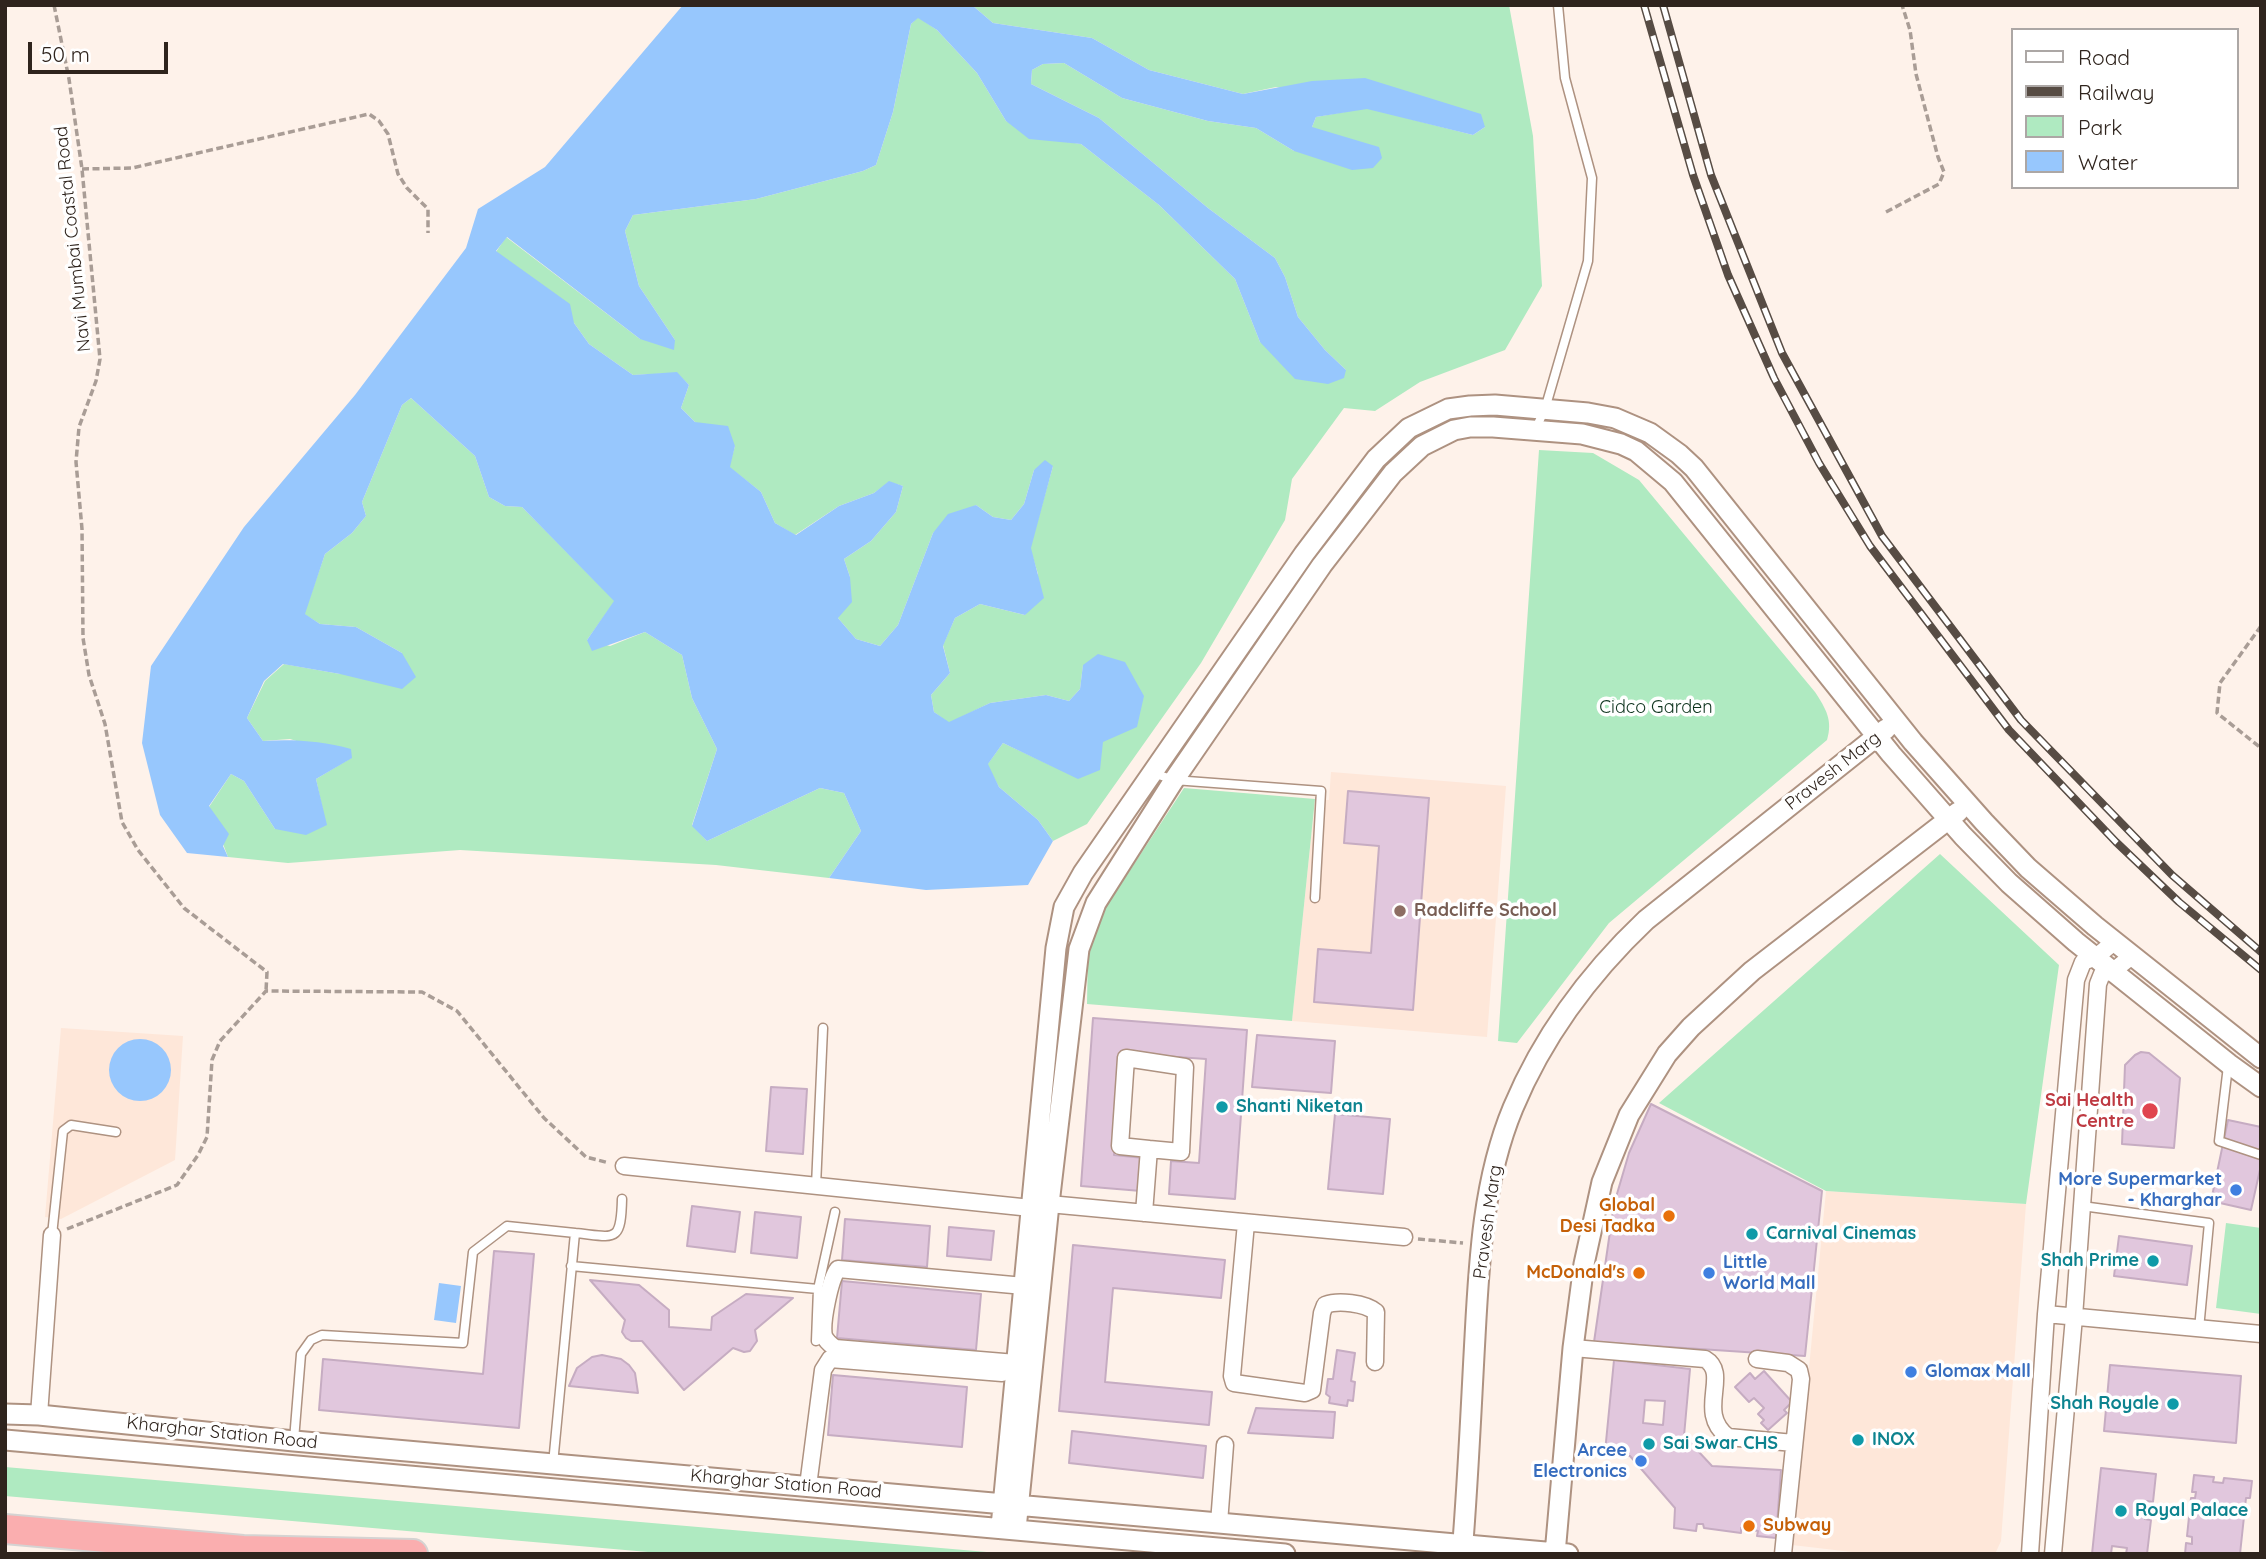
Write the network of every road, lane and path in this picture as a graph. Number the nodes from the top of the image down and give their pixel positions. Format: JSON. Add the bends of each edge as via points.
{"nodes":[{"id":1,"x":54,"y":5,"type":"edge"},
{"id":2,"x":1558,"y":5,"type":"edge"},
{"id":3,"x":1902,"y":5,"type":"edge"},
{"id":4,"x":82,"y":169,"type":"junction"},
{"id":5,"x":1886,"y":212,"type":"dead end"},
{"id":6,"x":428,"y":233,"type":"dead end"},
{"id":7,"x":1545,"y":409,"type":"junction"},
{"id":8,"x":1535,"y":430,"type":"junction"},
{"id":9,"x":2261,"y":626,"type":"edge"},
{"id":10,"x":1898,"y":723,"type":"junction"},
{"id":11,"x":1876,"y":735,"type":"junction"},
{"id":12,"x":2261,"y":748,"type":"edge"},
{"id":13,"x":1152,"y":772,"type":"junction"},
{"id":14,"x":1174,"y":780,"type":"junction"},
{"id":15,"x":1968,"y":806,"type":"junction"},
{"id":16,"x":1946,"y":818,"type":"junction"},
{"id":17,"x":1315,"y":898,"type":"dead end"},
{"id":18,"x":2114,"y":942,"type":"junction"},
{"id":19,"x":2132,"y":956,"type":"junction"},
{"id":20,"x":2096,"y":957,"type":"junction"},
{"id":21,"x":2113,"y":971,"type":"junction"},
{"id":22,"x":266,"y":991,"type":"junction"},
{"id":23,"x":823,"y":1028,"type":"dead end"},
{"id":24,"x":2261,"y":1058,"type":"edge"},
{"id":25,"x":2228,"y":1064,"type":"junction"},
{"id":26,"x":2261,"y":1087,"type":"edge"},
{"id":27,"x":116,"y":1132,"type":"dead end"},
{"id":28,"x":1149,"y":1149,"type":"junction"},
{"id":29,"x":2261,"y":1155,"type":"edge"},
{"id":30,"x":624,"y":1166,"type":"joint"},
{"id":31,"x":816,"y":1186,"type":"junction"},
{"id":32,"x":622,"y":1199,"type":"dead end"},
{"id":33,"x":1040,"y":1206,"type":"junction"},
{"id":34,"x":2082,"y":1206,"type":"junction"},
{"id":35,"x":835,"y":1212,"type":"dead end"},
{"id":36,"x":1144,"y":1213,"type":"junction"},
{"id":37,"x":1246,"y":1223,"type":"junction"},
{"id":38,"x":575,"y":1233,"type":"junction"},
{"id":39,"x":52,"y":1235,"type":"junction"},
{"id":40,"x":1404,"y":1237,"type":"joint"},
{"id":41,"x":1482,"y":1246,"type":"junction"},
{"id":42,"x":571,"y":1266,"type":"junction"},
{"id":43,"x":1024,"y":1286,"type":"junction"},
{"id":44,"x":818,"y":1289,"type":"junction"},
{"id":45,"x":2046,"y":1314,"type":"junction"},
{"id":46,"x":2074,"y":1317,"type":"junction"},
{"id":47,"x":2199,"y":1329,"type":"junction"},
{"id":48,"x":2261,"y":1335,"type":"edge"},
{"id":49,"x":816,"y":1341,"type":"dead end"},
{"id":50,"x":1573,"y":1348,"type":"junction"},
{"id":51,"x":1757,"y":1359,"type":"dead end"},
{"id":52,"x":1375,"y":1362,"type":"dead end"},
{"id":53,"x":1016,"y":1368,"type":"junction"},
{"id":54,"x":5,"y":1414,"type":"edge"},
{"id":55,"x":40,"y":1415,"type":"junction"},
{"id":56,"x":118,"y":1423,"type":"junction"},
{"id":57,"x":5,"y":1440,"type":"edge"},
{"id":58,"x":294,"y":1441,"type":"junction"},
{"id":59,"x":1794,"y":1443,"type":"junction"},
{"id":60,"x":1226,"y":1446,"type":"dead end"},
{"id":61,"x":117,"y":1451,"type":"junction"},
{"id":62,"x":553,"y":1464,"type":"junction"},
{"id":63,"x":808,"y":1486,"type":"junction"},
{"id":64,"x":553,"y":1489,"type":"junction"},
{"id":65,"x":1011,"y":1504,"type":"junction"},
{"id":66,"x":1219,"y":1523,"type":"junction"},
{"id":67,"x":1008,"y":1528,"type":"junction"},
{"id":68,"x":5,"y":1529,"type":"edge"},
{"id":69,"x":1463,"y":1549,"type":"edge"},
{"id":70,"x":252,"y":1552,"type":"edge"},
{"id":71,"x":1559,"y":1553,"type":"edge"},
{"id":72,"x":414,"y":1554,"type":"edge"},
{"id":73,"x":1285,"y":1554,"type":"edge"},
{"id":74,"x":1783,"y":1554,"type":"edge"},
{"id":75,"x":2030,"y":1554,"type":"edge"},
{"id":76,"x":2053,"y":1554,"type":"edge"}],
"edges":[{"from":1,"to":4,"type":"path","name":"Navi Mumbai Coastal Road"},
{"from":2,"to":7,"type":"lane","via":[[1565,78],[1592,178],[1588,261]]},
{"from":3,"to":5,"type":"path","via":[[1944,172],[1939,184]]},
{"from":4,"to":6,"type":"path","via":[[132,168],[369,114],[388,134],[398,174],[428,209]]},
{"from":4,"to":22,"type":"path","name":"Navi Mumbai Coastal Road","via":[[100,359],[79,427],[76,462],[83,638],[89,675],[105,724],[122,822],[184,908],[267,972]]},
{"from":7,"to":8,"type":"lane"},
{"from":7,"to":10,"type":"street","via":[[1633,424],[1679,454]]},
{"from":7,"to":13,"type":"street","via":[[1495,405],[1448,409],[1409,428],[1393,442],[1304,554]]},
{"from":8,"to":11,"type":"street","via":[[1606,439],[1636,451],[1660,469]]},
{"from":8,"to":14,"type":"street","via":[[1454,430],[1408,458],[1322,565]]},
{"from":9,"to":12,"type":"path","via":[[2220,683],[2217,713]]},
{"from":10,"to":11,"type":"street","name":"Pravesh Marg"},
{"from":10,"to":15,"type":"street"},
{"from":11,"to":16,"type":"street"},
{"from":11,"to":41,"type":"street","name":"Pravesh Marg","via":[[1646,920],[1613,952],[1555,1025],[1513,1108],[1502,1141]]},
{"from":13,"to":14,"type":"lane"},
{"from":13,"to":33,"type":"street","via":[[1072,889],[1058,928]]},
{"from":14,"to":17,"type":"lane","via":[[1321,791]]},
{"from":14,"to":33,"type":"street","via":[[1096,903],[1079,949]]},
{"from":15,"to":16,"type":"street"},
{"from":15,"to":18,"type":"street","via":[[2028,868]]},
{"from":16,"to":20,"type":"street","via":[[2009,883]]},
{"from":16,"to":50,"type":"street","via":[[1752,971],[1667,1054],[1629,1115],[1602,1182],[1584,1264]]},
{"from":18,"to":19,"type":"street"},
{"from":18,"to":20,"type":"street"},
{"from":19,"to":21,"type":"street"},
{"from":19,"to":24,"type":"street"},
{"from":20,"to":21,"type":"street"},
{"from":20,"to":45,"type":"street","via":[[2083,962],[2076,980]]},
{"from":21,"to":25,"type":"street"},
{"from":21,"to":34,"type":"street","via":[[2102,974],[2098,984]]},
{"from":22,"to":30,"type":"path","via":[[422,992],[457,1011],[544,1118],[586,1157]]},
{"from":22,"to":39,"type":"path","via":[[220,1041],[212,1060],[207,1137],[177,1185]]},
{"from":23,"to":31,"type":"lane"},
{"from":25,"to":26,"type":"street"},
{"from":25,"to":29,"type":"lane","via":[[2219,1141]]},
{"from":27,"to":39,"type":"lane","via":[[71,1125],[63,1131]]},
{"from":28,"to":28,"type":"street","via":[[1181,1152],[1185,1067],[1126,1058],[1120,1146]]},
{"from":28,"to":36,"type":"street"},
{"from":30,"to":31,"type":"street"},
{"from":31,"to":33,"type":"street"},
{"from":32,"to":38,"type":"lane","via":[[618,1232],[611,1236]]},
{"from":33,"to":36,"type":"street"},
{"from":33,"to":43,"type":"street"},
{"from":33,"to":65,"type":"street"},
{"from":34,"to":46,"type":"street"},
{"from":34,"to":47,"type":"lane","via":[[2209,1223]]},
{"from":35,"to":44,"type":"lane"},
{"from":36,"to":37,"type":"street"},
{"from":37,"to":40,"type":"street"},
{"from":37,"to":52,"type":"street","via":[[1234,1382],[1305,1393],[1312,1390],[1322,1313],[1332,1302],[1376,1312]]},
{"from":38,"to":42,"type":"lane"},
{"from":38,"to":58,"type":"lane","via":[[507,1226],[473,1252],[463,1343],[322,1335],[311,1340],[302,1354]]},
{"from":39,"to":55,"type":"street"},
{"from":40,"to":41,"type":"path"},
{"from":41,"to":69,"type":"street","name":"Pravesh Marg"},
{"from":42,"to":44,"type":"lane"},
{"from":42,"to":62,"type":"lane"},
{"from":43,"to":53,"type":"street"},
{"from":43,"to":53,"type":"street","via":[[838,1269],[826,1315],[824,1336],[835,1348]]},
{"from":44,"to":49,"type":"lane"},
{"from":45,"to":46,"type":"street"},
{"from":45,"to":75,"type":"street"},
{"from":46,"to":47,"type":"street"},
{"from":46,"to":76,"type":"street"},
{"from":47,"to":48,"type":"street"},
{"from":50,"to":59,"type":"street","via":[[1705,1359],[1715,1370],[1713,1417],[1721,1432],[1728,1437]]},
{"from":50,"to":71,"type":"street"},
{"from":51,"to":59,"type":"street","via":[[1788,1363],[1799,1370]]},
{"from":53,"to":63,"type":"street","via":[[830,1359],[821,1377]]},
{"from":53,"to":65,"type":"street"},
{"from":54,"to":55,"type":"street","name":"Kharghar Station Road"},
{"from":55,"to":56,"type":"street","name":"Kharghar Station Road"},
{"from":56,"to":58,"type":"street","name":"Kharghar Station Road"},
{"from":56,"to":61,"type":"street"},
{"from":57,"to":61,"type":"street","name":"Kharghar Station Road"},
{"from":58,"to":62,"type":"street","name":"Kharghar Station Road"},
{"from":59,"to":74,"type":"street"},
{"from":60,"to":66,"type":"street"},
{"from":61,"to":64,"type":"street","name":"Kharghar Station Road"},
{"from":62,"to":63,"type":"street","name":"Kharghar Station Road"},
{"from":62,"to":64,"type":"street"},
{"from":63,"to":65,"type":"street","name":"Kharghar Station Road"},
{"from":64,"to":67,"type":"street","name":"Kharghar Station Road"},
{"from":65,"to":66,"type":"street","name":"Kharghar Station Road"},
{"from":65,"to":67,"type":"street"},
{"from":66,"to":69,"type":"street","name":"Kharghar Station Road"},
{"from":67,"to":73,"type":"street","name":"Kharghar Station Road"},
{"from":68,"to":70,"type":"highway"},
{"from":69,"to":71,"type":"street","name":"Kharghar Station Road"},
{"from":70,"to":72,"type":"highway"}]}
